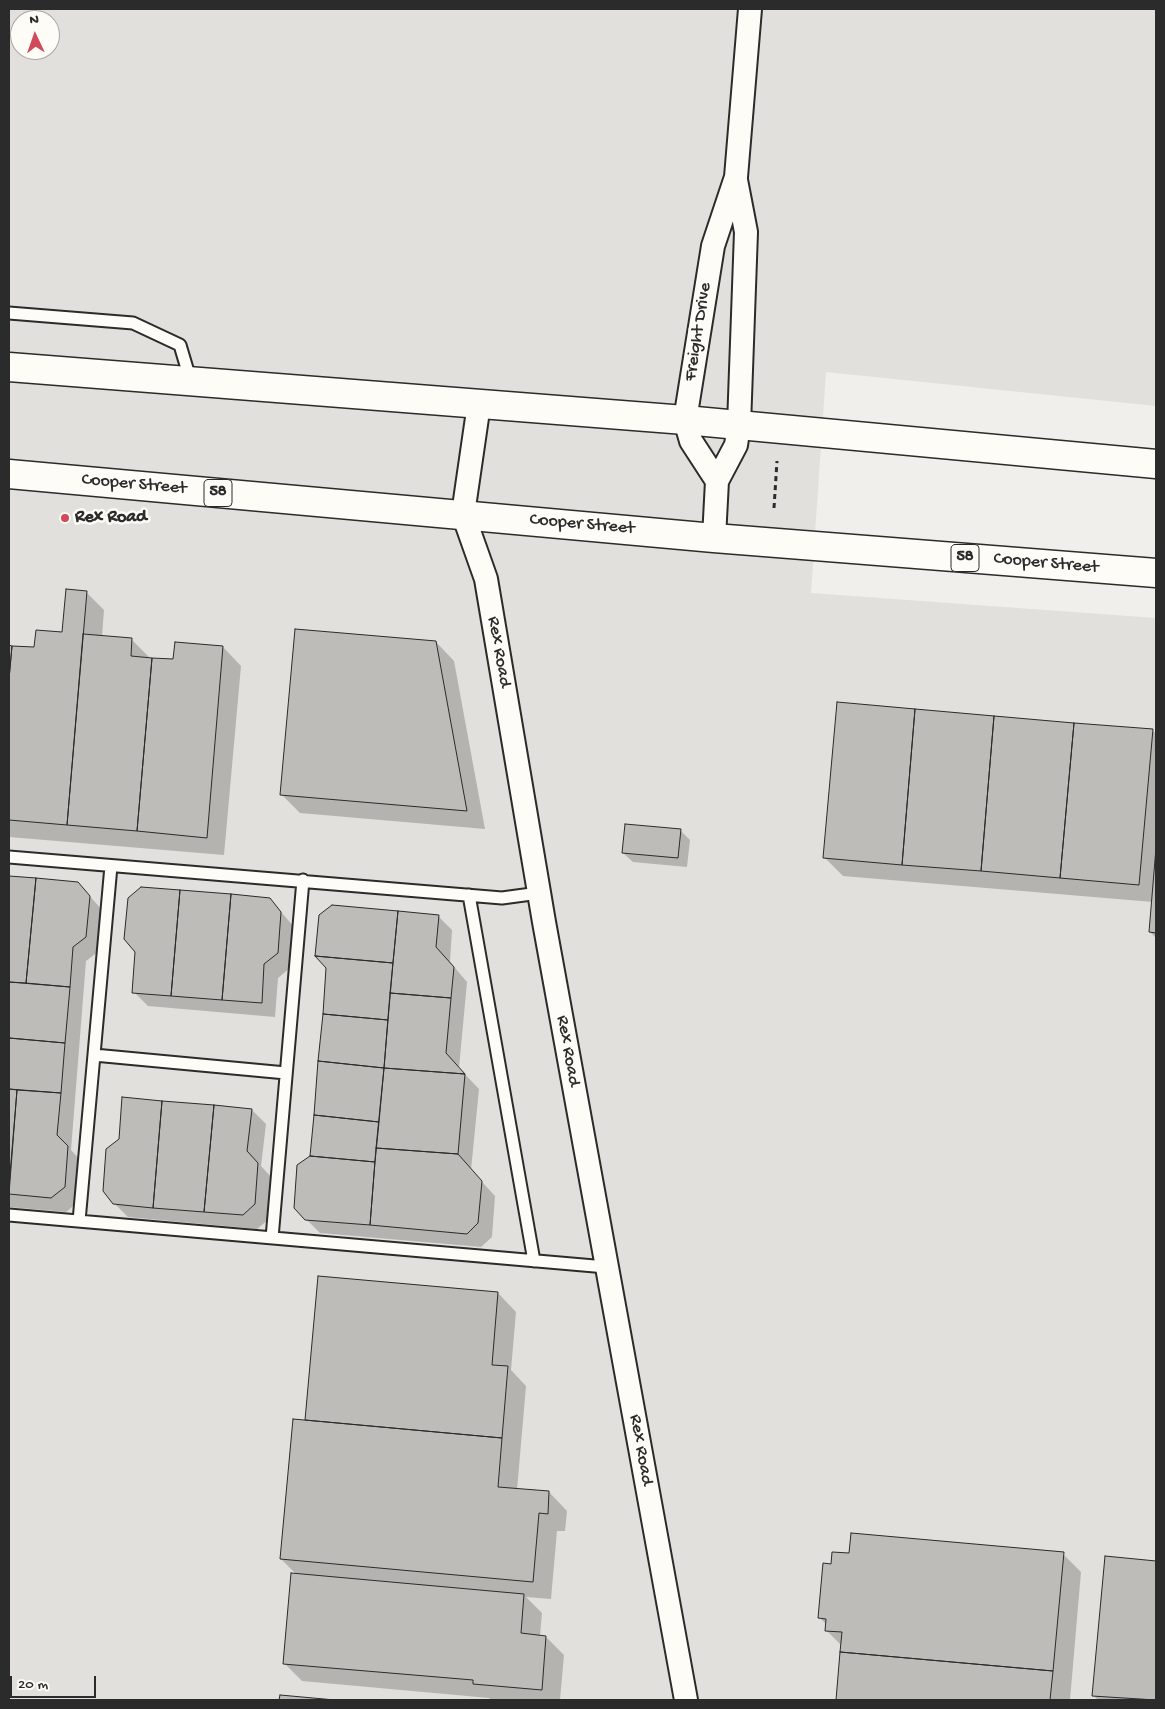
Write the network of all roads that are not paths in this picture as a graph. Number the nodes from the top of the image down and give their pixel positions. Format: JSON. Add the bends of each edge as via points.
{"nodes":[{"id":1,"x":750,"y":9,"type":"edge"},
{"id":2,"x":736,"y":177,"type":"junction"},
{"id":3,"x":9,"y":313,"type":"edge"},
{"id":4,"x":9,"y":367,"type":"edge"},
{"id":5,"x":191,"y":383,"type":"junction"},
{"id":6,"x":479,"y":404,"type":"junction"},
{"id":7,"x":685,"y":420,"type":"junction"},
{"id":8,"x":740,"y":425,"type":"junction"},
{"id":9,"x":1156,"y":464,"type":"edge"},
{"id":10,"x":9,"y":474,"type":"edge"},
{"id":11,"x":717,"y":481,"type":"junction"},
{"id":12,"x":463,"y":514,"type":"junction"},
{"id":13,"x":714,"y":538,"type":"junction"},
{"id":14,"x":1156,"y":573,"type":"edge"},
{"id":15,"x":9,"y":857,"type":"edge"},
{"id":16,"x":111,"y":866,"type":"junction"},
{"id":17,"x":303,"y":880,"type":"junction"},
{"id":18,"x":539,"y":893,"type":"junction"},
{"id":19,"x":469,"y":895,"type":"junction"},
{"id":20,"x":94,"y":1055,"type":"junction"},
{"id":21,"x":286,"y":1073,"type":"junction"},
{"id":22,"x":9,"y":1215,"type":"edge"},
{"id":23,"x":79,"y":1221,"type":"junction"},
{"id":24,"x":272,"y":1238,"type":"junction"},
{"id":25,"x":534,"y":1261,"type":"junction"},
{"id":26,"x":606,"y":1267,"type":"junction"},
{"id":27,"x":686,"y":1700,"type":"edge"}],
"edges":[{"from":1,"to":2,"type":"street","name":"Freight Drive"},
{"from":2,"to":7,"type":"street","name":"Freight Drive","via":[[712,246]]},
{"from":2,"to":8,"type":"street","name":"Freight Drive","via":[[746,232]]},
{"from":3,"to":5,"type":"lane","via":[[133,323],[180,345]]},
{"from":4,"to":5,"type":"main road"},
{"from":5,"to":6,"type":"main road"},
{"from":6,"to":7,"type":"main road"},
{"from":6,"to":12,"type":"street","name":"Rex Road"},
{"from":7,"to":8,"type":"main road"},
{"from":7,"to":11,"type":"street","name":"Freight Drive","via":[[691,440]]},
{"from":8,"to":9,"type":"main road"},
{"from":8,"to":11,"type":"street","name":"Freight Drive","via":[[736,445]]},
{"from":10,"to":12,"type":"main road","name":"Cooper Street","number":"58"},
{"from":11,"to":13,"type":"street","name":"Freight Drive"},
{"from":12,"to":13,"type":"main road","name":"Cooper Street","number":"58"},
{"from":12,"to":18,"type":"street","name":"Rex Road","via":[[486,579]]},
{"from":13,"to":14,"type":"main road","name":"Cooper Street","number":"58"},
{"from":15,"to":16,"type":"lane"},
{"from":16,"to":17,"type":"lane"},
{"from":16,"to":20,"type":"lane"},
{"from":17,"to":19,"type":"lane"},
{"from":17,"to":21,"type":"lane"},
{"from":18,"to":19,"type":"lane","via":[[502,898]]},
{"from":18,"to":26,"type":"street","name":"Rex Road"},
{"from":19,"to":25,"type":"lane"},
{"from":20,"to":21,"type":"lane"},
{"from":20,"to":23,"type":"lane"},
{"from":21,"to":24,"type":"lane"},
{"from":22,"to":23,"type":"lane"},
{"from":23,"to":24,"type":"lane"},
{"from":24,"to":25,"type":"lane"},
{"from":25,"to":26,"type":"lane"},
{"from":26,"to":27,"type":"street","name":"Rex Road"}]}
